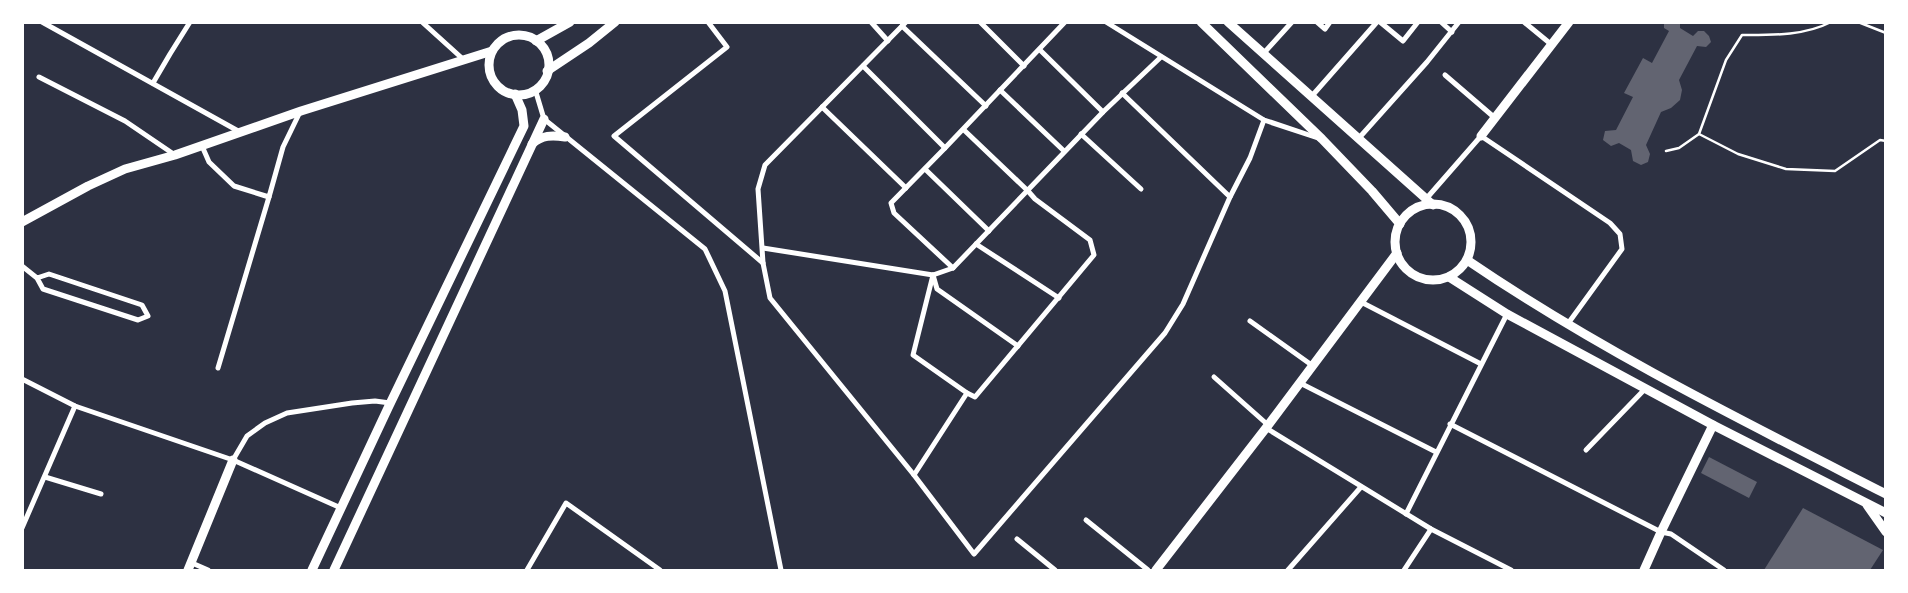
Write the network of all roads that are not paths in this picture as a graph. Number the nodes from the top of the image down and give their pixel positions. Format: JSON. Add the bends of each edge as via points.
{"nodes":[{"id":1,"x":42,"y":22,"type":"edge"},
{"id":2,"x":190,"y":22,"type":"edge"},
{"id":3,"x":422,"y":22,"type":"edge"},
{"id":4,"x":570,"y":22,"type":"edge"},
{"id":5,"x":615,"y":22,"type":"edge"},
{"id":6,"x":708,"y":22,"type":"edge"},
{"id":7,"x":871,"y":22,"type":"edge"},
{"id":8,"x":980,"y":22,"type":"edge"},
{"id":9,"x":1065,"y":22,"type":"edge"},
{"id":10,"x":1106,"y":22,"type":"edge"},
{"id":11,"x":1201,"y":22,"type":"edge"},
{"id":12,"x":1228,"y":22,"type":"edge"},
{"id":13,"x":1292,"y":22,"type":"edge"},
{"id":14,"x":1317,"y":22,"type":"edge"},
{"id":15,"x":1330,"y":22,"type":"edge"},
{"id":16,"x":1378,"y":22,"type":"edge"},
{"id":17,"x":1418,"y":22,"type":"edge"},
{"id":18,"x":1441,"y":22,"type":"edge"},
{"id":19,"x":1459,"y":22,"type":"edge"},
{"id":20,"x":1524,"y":22,"type":"edge"},
{"id":21,"x":1570,"y":22,"type":"edge"},
{"id":22,"x":904,"y":24,"type":"edge"},
{"id":23,"x":1452,"y":32,"type":"junction"},
{"id":24,"x":536,"y":41,"type":"junction"},
{"id":25,"x":888,"y":41,"type":"junction"},
{"id":26,"x":1552,"y":45,"type":"junction"},
{"id":27,"x":1040,"y":50,"type":"junction"},
{"id":28,"x":492,"y":51,"type":"junction"},
{"id":29,"x":1263,"y":54,"type":"junction"},
{"id":30,"x":1160,"y":57,"type":"junction"},
{"id":31,"x":464,"y":60,"type":"junction"},
{"id":32,"x":863,"y":66,"type":"junction"},
{"id":33,"x":1024,"y":66,"type":"junction"},
{"id":34,"x":547,"y":71,"type":"junction"},
{"id":35,"x":1445,"y":76,"type":"dead end"},
{"id":36,"x":39,"y":77,"type":"dead end"},
{"id":37,"x":154,"y":83,"type":"junction"},
{"id":38,"x":535,"y":90,"type":"junction"},
{"id":39,"x":1000,"y":90,"type":"junction"},
{"id":40,"x":1122,"y":93,"type":"junction"},
{"id":41,"x":515,"y":94,"type":"junction"},
{"id":42,"x":1311,"y":97,"type":"junction"},
{"id":43,"x":986,"y":106,"type":"junction"},
{"id":44,"x":822,"y":107,"type":"junction"},
{"id":45,"x":301,"y":111,"type":"junction"},
{"id":46,"x":1102,"y":112,"type":"junction"},
{"id":47,"x":1495,"y":118,"type":"junction"},
{"id":48,"x":544,"y":119,"type":"junction"},
{"id":49,"x":1264,"y":120,"type":"junction"},
{"id":50,"x":964,"y":130,"type":"junction"},
{"id":51,"x":240,"y":132,"type":"junction"},
{"id":52,"x":1082,"y":134,"type":"junction"},
{"id":53,"x":565,"y":136,"type":"junction"},
{"id":54,"x":1481,"y":136,"type":"junction"},
{"id":55,"x":1359,"y":138,"type":"junction"},
{"id":56,"x":1322,"y":139,"type":"junction"},
{"id":57,"x":531,"y":144,"type":"junction"},
{"id":58,"x":202,"y":146,"type":"junction"},
{"id":59,"x":945,"y":148,"type":"junction"},
{"id":60,"x":1064,"y":151,"type":"junction"},
{"id":61,"x":175,"y":155,"type":"junction"},
{"id":62,"x":925,"y":169,"type":"junction"},
{"id":63,"x":906,"y":188,"type":"junction"},
{"id":64,"x":1140,"y":189,"type":"dead end"},
{"id":65,"x":1028,"y":191,"type":"junction"},
{"id":66,"x":270,"y":197,"type":"junction"},
{"id":67,"x":1230,"y":197,"type":"junction"},
{"id":68,"x":1429,"y":202,"type":"junction"},
{"id":69,"x":22,"y":222,"type":"edge"},
{"id":70,"x":1400,"y":224,"type":"junction"},
{"id":71,"x":989,"y":231,"type":"junction"},
{"id":72,"x":976,"y":244,"type":"junction"},
{"id":73,"x":763,"y":248,"type":"junction"},
{"id":74,"x":1397,"y":253,"type":"junction"},
{"id":75,"x":1467,"y":260,"type":"junction"},
{"id":76,"x":763,"y":263,"type":"junction"},
{"id":77,"x":22,"y":266,"type":"edge"},
{"id":78,"x":953,"y":268,"type":"junction"},
{"id":79,"x":933,"y":275,"type":"junction"},
{"id":80,"x":1448,"y":277,"type":"junction"},
{"id":81,"x":37,"y":278,"type":"junction"},
{"id":82,"x":1059,"y":298,"type":"junction"},
{"id":83,"x":1361,"y":302,"type":"junction"},
{"id":84,"x":1507,"y":314,"type":"junction"},
{"id":85,"x":1250,"y":321,"type":"dead end"},
{"id":86,"x":1567,"y":325,"type":"junction"},
{"id":87,"x":1018,"y":346,"type":"junction"},
{"id":88,"x":1481,"y":364,"type":"junction"},
{"id":89,"x":1313,"y":366,"type":"junction"},
{"id":90,"x":218,"y":368,"type":"dead end"},
{"id":91,"x":1214,"y":376,"type":"dead end"},
{"id":92,"x":22,"y":379,"type":"edge"},
{"id":93,"x":1300,"y":383,"type":"junction"},
{"id":94,"x":1645,"y":389,"type":"junction"},
{"id":95,"x":967,"y":393,"type":"junction"},
{"id":96,"x":390,"y":403,"type":"junction"},
{"id":97,"x":75,"y":406,"type":"junction"},
{"id":98,"x":1450,"y":424,"type":"junction"},
{"id":99,"x":1713,"y":425,"type":"junction"},
{"id":100,"x":1267,"y":426,"type":"junction"},
{"id":101,"x":1586,"y":450,"type":"dead end"},
{"id":102,"x":1436,"y":452,"type":"junction"},
{"id":103,"x":233,"y":460,"type":"junction"},
{"id":104,"x":914,"y":475,"type":"junction"},
{"id":105,"x":45,"y":477,"type":"junction"},
{"id":106,"x":1361,"y":487,"type":"junction"},
{"id":107,"x":101,"y":494,"type":"dead end"},
{"id":108,"x":1886,"y":494,"type":"edge"},
{"id":109,"x":1866,"y":503,"type":"junction"},
{"id":110,"x":341,"y":508,"type":"junction"},
{"id":111,"x":1886,"y":513,"type":"edge"},
{"id":112,"x":1406,"y":514,"type":"junction"},
{"id":113,"x":1086,"y":520,"type":"dead end"},
{"id":114,"x":22,"y":528,"type":"edge"},
{"id":115,"x":1430,"y":529,"type":"junction"},
{"id":116,"x":1661,"y":532,"type":"junction"},
{"id":117,"x":1886,"y":532,"type":"edge"},
{"id":118,"x":1017,"y":540,"type":"dead end"},
{"id":119,"x":190,"y":567,"type":"edge"},
{"id":120,"x":208,"y":570,"type":"edge"},
{"id":121,"x":312,"y":570,"type":"edge"},
{"id":122,"x":334,"y":570,"type":"edge"},
{"id":123,"x":527,"y":570,"type":"edge"},
{"id":124,"x":660,"y":570,"type":"edge"},
{"id":125,"x":781,"y":570,"type":"edge"},
{"id":126,"x":1055,"y":570,"type":"edge"},
{"id":127,"x":1148,"y":570,"type":"edge"},
{"id":128,"x":1156,"y":570,"type":"edge"},
{"id":129,"x":1288,"y":570,"type":"edge"},
{"id":130,"x":1404,"y":570,"type":"edge"},
{"id":131,"x":1511,"y":570,"type":"edge"},
{"id":132,"x":1644,"y":570,"type":"edge"},
{"id":133,"x":1724,"y":570,"type":"edge"}],
"edges":[{"from":1,"to":37,"type":"street"},
{"from":2,"to":37,"type":"street"},
{"from":3,"to":31,"type":"street"},
{"from":4,"to":24,"type":"street"},
{"from":5,"to":34,"type":"street"},
{"from":6,"to":76,"type":"street","via":[[727,47],[614,136]]},
{"from":7,"to":25,"type":"street"},
{"from":8,"to":33,"type":"street"},
{"from":9,"to":27,"type":"street"},
{"from":10,"to":30,"type":"street"},
{"from":11,"to":56,"type":"street"},
{"from":12,"to":29,"type":"street"},
{"from":13,"to":29,"type":"street"},
{"from":14,"to":15,"type":"street","via":[[1325,29]]},
{"from":16,"to":17,"type":"street","via":[[1402,41]]},
{"from":16,"to":42,"type":"street"},
{"from":18,"to":23,"type":"street"},
{"from":19,"to":23,"type":"street"},
{"from":20,"to":26,"type":"street"},
{"from":21,"to":26,"type":"street"},
{"from":22,"to":25,"type":"street"},
{"from":22,"to":43,"type":"street"},
{"from":23,"to":55,"type":"street"},
{"from":24,"to":28,"type":"street","via":[[517,35],[498,43]]},
{"from":24,"to":34,"type":"street","via":[[547,57]]},
{"from":25,"to":32,"type":"street"},
{"from":26,"to":47,"type":"street"},
{"from":27,"to":33,"type":"street"},
{"from":27,"to":46,"type":"street"},
{"from":28,"to":31,"type":"street"},
{"from":28,"to":41,"type":"street","via":[[489,60],[492,79],[506,92]]},
{"from":29,"to":42,"type":"street"},
{"from":30,"to":40,"type":"street"},
{"from":30,"to":49,"type":"street"},
{"from":31,"to":45,"type":"street"},
{"from":32,"to":44,"type":"street"},
{"from":32,"to":59,"type":"street"},
{"from":33,"to":39,"type":"street"},
{"from":34,"to":38,"type":"street"},
{"from":35,"to":47,"type":"street"},
{"from":36,"to":61,"type":"street","via":[[125,121]]},
{"from":37,"to":51,"type":"street"},
{"from":38,"to":41,"type":"street"},
{"from":38,"to":48,"type":"street"},
{"from":39,"to":43,"type":"street"},
{"from":39,"to":60,"type":"street"},
{"from":40,"to":46,"type":"street"},
{"from":40,"to":67,"type":"street"},
{"from":41,"to":96,"type":"street","via":[[524,126]]},
{"from":42,"to":55,"type":"street"},
{"from":43,"to":50,"type":"street"},
{"from":44,"to":63,"type":"street"},
{"from":44,"to":73,"type":"street","via":[[765,165],[758,189]]},
{"from":45,"to":51,"type":"street"},
{"from":45,"to":66,"type":"street","via":[[283,148]]},
{"from":46,"to":52,"type":"street"},
{"from":47,"to":54,"type":"street"},
{"from":48,"to":53,"type":"street"},
{"from":48,"to":57,"type":"street"},
{"from":49,"to":56,"type":"street"},
{"from":49,"to":67,"type":"street","via":[[1250,158]]},
{"from":50,"to":59,"type":"street"},
{"from":50,"to":65,"type":"street"},
{"from":51,"to":58,"type":"street"},
{"from":52,"to":60,"type":"street"},
{"from":52,"to":64,"type":"street"},
{"from":53,"to":57,"type":"street","via":[[548,135]]},
{"from":53,"to":125,"type":"street","via":[[705,250],[725,291]]},
{"from":54,"to":68,"type":"street","via":[[1451,170]]},
{"from":54,"to":86,"type":"street","via":[[1610,223],[1620,234],[1622,249]]},
{"from":55,"to":68,"type":"street"},
{"from":56,"to":70,"type":"street"},
{"from":57,"to":122,"type":"street"},
{"from":58,"to":61,"type":"street"},
{"from":58,"to":66,"type":"street","via":[[209,162],[234,186]]},
{"from":59,"to":62,"type":"street"},
{"from":60,"to":65,"type":"street"},
{"from":61,"to":69,"type":"street","via":[[125,169]]},
{"from":62,"to":63,"type":"street"},
{"from":62,"to":71,"type":"street"},
{"from":63,"to":78,"type":"street","via":[[891,203],[894,213]]},
{"from":65,"to":71,"type":"street"},
{"from":65,"to":82,"type":"street","via":[[1090,240],[1094,256]]},
{"from":66,"to":90,"type":"street"},
{"from":67,"to":104,"type":"street","via":[[1183,304],[1165,333],[974,554]]},
{"from":68,"to":70,"type":"street","via":[[1411,212]]},
{"from":68,"to":75,"type":"street","via":[[1444,206],[1462,218],[1471,238]]},
{"from":70,"to":74,"type":"street"},
{"from":71,"to":72,"type":"street"},
{"from":72,"to":78,"type":"street"},
{"from":72,"to":82,"type":"street"},
{"from":73,"to":76,"type":"street"},
{"from":73,"to":79,"type":"street"},
{"from":74,"to":80,"type":"street","via":[[1408,271],[1417,276],[1428,280]]},
{"from":74,"to":83,"type":"street"},
{"from":75,"to":80,"type":"street"},
{"from":75,"to":86,"type":"street"},
{"from":76,"to":104,"type":"street","via":[[770,298]]},
{"from":77,"to":81,"type":"street"},
{"from":78,"to":79,"type":"street"},
{"from":79,"to":87,"type":"street","via":[[937,289]]},
{"from":79,"to":95,"type":"street","via":[[913,355]]},
{"from":80,"to":84,"type":"street"},
{"from":81,"to":81,"type":"street","via":[[43,288],[138,320],[148,316],[142,305],[49,274]]},
{"from":82,"to":87,"type":"street"},
{"from":83,"to":88,"type":"street"},
{"from":83,"to":89,"type":"street"},
{"from":84,"to":88,"type":"street"},
{"from":84,"to":94,"type":"street"},
{"from":85,"to":89,"type":"street"},
{"from":86,"to":108,"type":"street"},
{"from":87,"to":95,"type":"street","via":[[975,397]]},
{"from":88,"to":98,"type":"street"},
{"from":89,"to":93,"type":"street"},
{"from":91,"to":100,"type":"street"},
{"from":92,"to":97,"type":"street"},
{"from":93,"to":100,"type":"street"},
{"from":93,"to":102,"type":"street"},
{"from":94,"to":99,"type":"street"},
{"from":94,"to":101,"type":"street"},
{"from":95,"to":104,"type":"street"},
{"from":96,"to":103,"type":"street","via":[[352,403],[288,413],[265,423],[247,436]]},
{"from":96,"to":110,"type":"street"},
{"from":97,"to":103,"type":"street"},
{"from":97,"to":105,"type":"street"},
{"from":98,"to":102,"type":"street"},
{"from":98,"to":116,"type":"street"},
{"from":99,"to":109,"type":"street"},
{"from":99,"to":116,"type":"street"},
{"from":100,"to":106,"type":"street"},
{"from":100,"to":128,"type":"street"},
{"from":102,"to":112,"type":"street"},
{"from":103,"to":110,"type":"street"},
{"from":103,"to":119,"type":"street"},
{"from":105,"to":107,"type":"street"},
{"from":105,"to":114,"type":"street"},
{"from":106,"to":112,"type":"street"},
{"from":106,"to":129,"type":"street"},
{"from":109,"to":111,"type":"street"},
{"from":109,"to":117,"type":"street"},
{"from":110,"to":121,"type":"street"},
{"from":112,"to":115,"type":"street"},
{"from":113,"to":127,"type":"street"},
{"from":115,"to":130,"type":"street"},
{"from":115,"to":131,"type":"street"},
{"from":116,"to":132,"type":"street"},
{"from":116,"to":133,"type":"street","via":[[1671,534]]},
{"from":118,"to":126,"type":"street"},
{"from":119,"to":120,"type":"street"},
{"from":123,"to":124,"type":"street","via":[[566,503]]}]}
